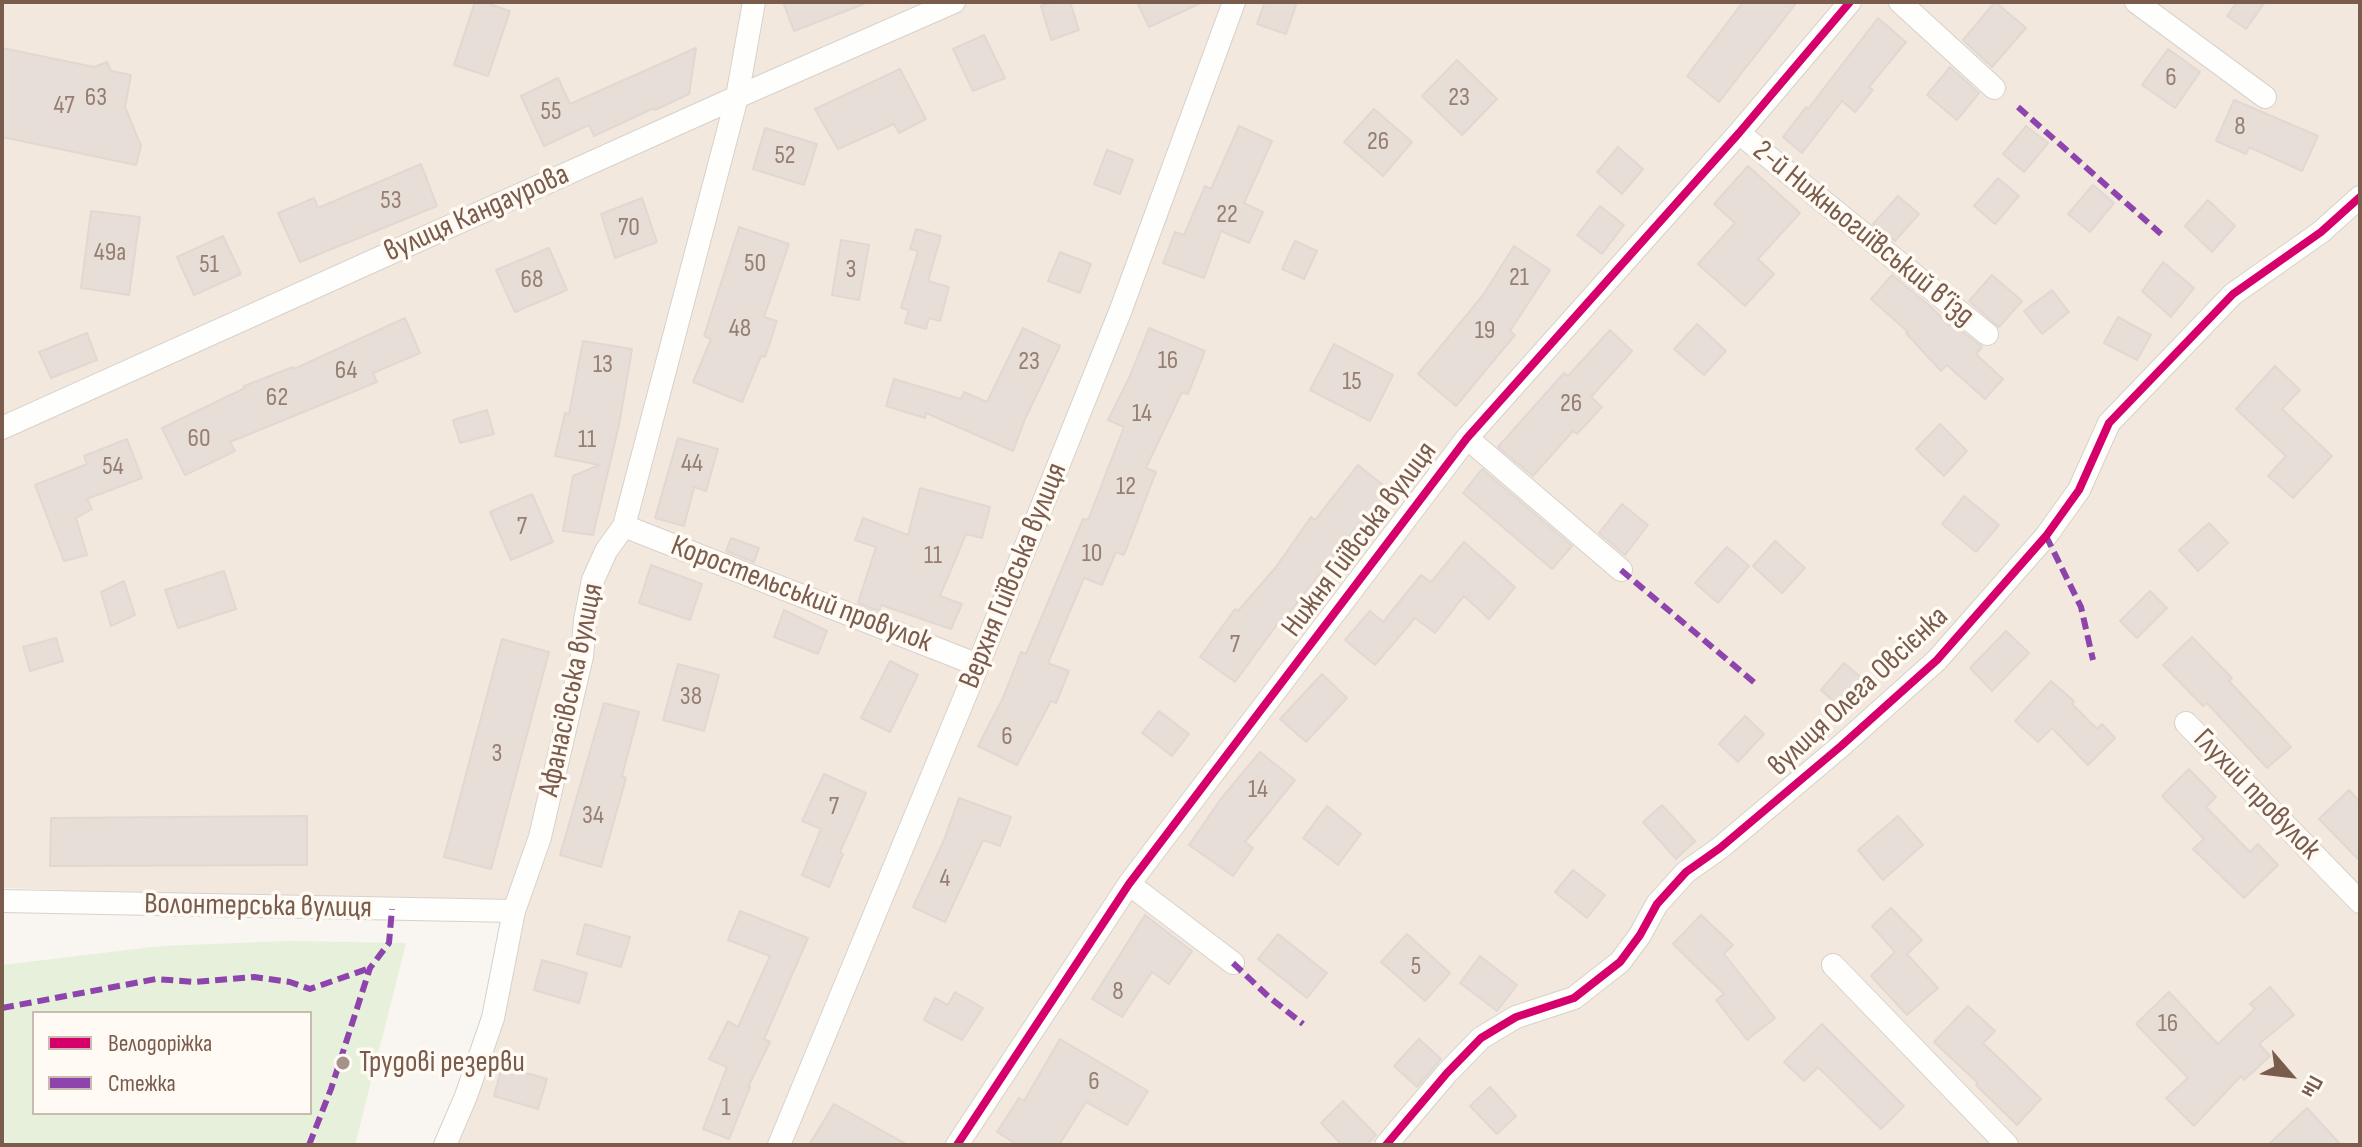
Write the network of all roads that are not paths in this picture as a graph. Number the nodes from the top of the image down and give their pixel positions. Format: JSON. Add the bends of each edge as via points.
{"nodes":[{"id":1,"x":754,"y":2,"type":"edge"},
{"id":2,"x":954,"y":2,"type":"edge"},
{"id":3,"x":1234,"y":2,"type":"edge"},
{"id":4,"x":1850,"y":2,"type":"edge"},
{"id":5,"x":1900,"y":2,"type":"edge"},
{"id":6,"x":2136,"y":2,"type":"edge"},
{"id":7,"x":1994,"y":88,"type":"dead end"},
{"id":8,"x":737,"y":97,"type":"junction"},
{"id":9,"x":2265,"y":97,"type":"dead end"},
{"id":10,"x":1739,"y":133,"type":"junction"},
{"id":11,"x":2360,"y":197,"type":"edge"},
{"id":12,"x":1987,"y":334,"type":"dead end"},
{"id":13,"x":2,"y":428,"type":"edge"},
{"id":14,"x":1467,"y":438,"type":"junction"},
{"id":15,"x":624,"y":526,"type":"junction"},
{"id":16,"x":1621,"y":570,"type":"dead end"},
{"id":17,"x":978,"y":665,"type":"junction"},
{"id":18,"x":2186,"y":723,"type":"dead end"},
{"id":19,"x":1129,"y":884,"type":"junction"},
{"id":20,"x":2,"y":901,"type":"edge"},
{"id":21,"x":2360,"y":902,"type":"edge"},
{"id":22,"x":514,"y":911,"type":"junction"},
{"id":23,"x":1233,"y":963,"type":"dead end"},
{"id":24,"x":1833,"y":965,"type":"dead end"},
{"id":25,"x":445,"y":1145,"type":"edge"},
{"id":26,"x":779,"y":1145,"type":"edge"},
{"id":27,"x":957,"y":1145,"type":"edge"},
{"id":28,"x":1386,"y":1145,"type":"edge"},
{"id":29,"x":2007,"y":1145,"type":"edge"}],
"edges":[{"from":1,"to":8,"type":"street","name":"Афанасівська вулиця"},
{"from":2,"to":8,"type":"street","name":"вулиця Кандаурова"},
{"from":3,"to":17,"type":"street","name":"Верхня Гиївська вулиця","via":[[1120,312]]},
{"from":4,"to":10,"type":"street","name":"Нижня Гиївська вулиця"},
{"from":5,"to":7,"type":"street"},
{"from":6,"to":9,"type":"street"},
{"from":8,"to":13,"type":"street","name":"вулиця Кандаурова"},
{"from":8,"to":15,"type":"street","name":"Афанасівська вулиця"},
{"from":10,"to":12,"type":"street","name":"2-й Нижньогиївський в’їзд"},
{"from":10,"to":14,"type":"street","name":"Нижня Гиївська вулиця"},
{"from":11,"to":28,"type":"street","name":"вулиця Олега Овсієнка","via":[[2321,232],[2233,294],[2109,423],[2079,490],[2046,536],[1937,660],[1686,872],[1657,904],[1620,962],[1574,998],[1516,1017],[1481,1038]]},
{"from":14,"to":16,"type":"street"},
{"from":14,"to":19,"type":"street","name":"Нижня Гиївська вулиця"},
{"from":15,"to":17,"type":"street","name":"Коростельський провулок"},
{"from":15,"to":22,"type":"street","name":"Афанасівська вулиця","via":[[593,580],[582,656],[540,837]]},
{"from":17,"to":26,"type":"street","name":"Верхня Гиївська вулиця"},
{"from":18,"to":21,"type":"street","name":"Глухий провулок"},
{"from":19,"to":23,"type":"street"},
{"from":19,"to":27,"type":"street","name":"Нижня Гиївська вулиця"},
{"from":20,"to":22,"type":"street","name":"Волонтерська вулиця"},
{"from":22,"to":25,"type":"street","name":"Афанасівська вулиця","via":[[493,1018]]},
{"from":24,"to":29,"type":"street"}]}
